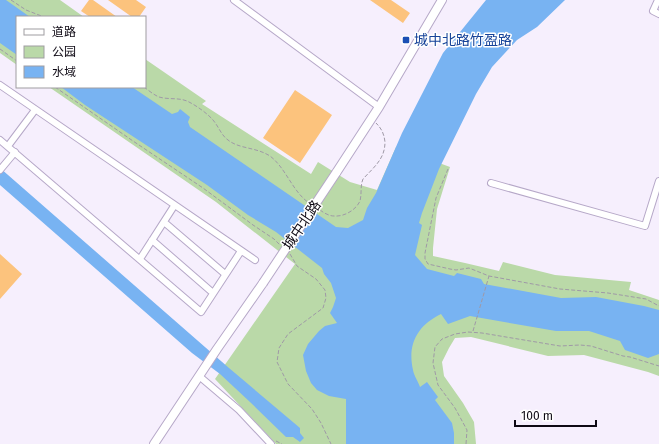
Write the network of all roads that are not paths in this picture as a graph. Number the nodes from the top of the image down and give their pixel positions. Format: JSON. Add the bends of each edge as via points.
{"nodes":[{"id":1,"x":234,"y":0,"type":"edge"},
{"id":2,"x":442,"y":0,"type":"edge"},
{"id":3,"x":658,"y":0,"type":"edge"},
{"id":4,"x":659,"y":14,"type":"edge"},
{"id":5,"x":0,"y":85,"type":"edge"},
{"id":6,"x":378,"y":107,"type":"junction"},
{"id":7,"x":35,"y":110,"type":"junction"},
{"id":8,"x":0,"y":140,"type":"edge"},
{"id":9,"x":8,"y":146,"type":"junction"},
{"id":10,"x":15,"y":152,"type":"junction"},
{"id":11,"x":0,"y":170,"type":"edge"},
{"id":12,"x":659,"y":181,"type":"edge"},
{"id":13,"x":491,"y":183,"type":"dead end"},
{"id":14,"x":174,"y":206,"type":"junction"},
{"id":15,"x":164,"y":222,"type":"junction"},
{"id":16,"x":152,"y":240,"type":"junction"},
{"id":17,"x":241,"y":251,"type":"junction"},
{"id":18,"x":140,"y":259,"type":"junction"},
{"id":19,"x":255,"y":260,"type":"dead end"},
{"id":20,"x":225,"y":274,"type":"junction"},
{"id":21,"x":213,"y":292,"type":"junction"},
{"id":22,"x":200,"y":374,"type":"junction"},
{"id":23,"x":154,"y":444,"type":"edge"},
{"id":24,"x":271,"y":444,"type":"edge"}],
"edges":[{"from":1,"to":6,"type":"street"},
{"from":2,"to":6,"type":"street","name":"城中北路"},
{"from":3,"to":4,"type":"street","via":[[653,10]]},
{"from":5,"to":7,"type":"street"},
{"from":6,"to":22,"type":"street","name":"城中北路","bridge":true},
{"from":7,"to":9,"type":"street"},
{"from":7,"to":14,"type":"street"},
{"from":8,"to":9,"type":"street"},
{"from":9,"to":10,"type":"street"},
{"from":10,"to":11,"type":"street"},
{"from":10,"to":18,"type":"street"},
{"from":12,"to":13,"type":"street","via":[[645,226]]},
{"from":14,"to":15,"type":"street"},
{"from":14,"to":17,"type":"street"},
{"from":15,"to":16,"type":"street"},
{"from":15,"to":20,"type":"street"},
{"from":16,"to":18,"type":"street"},
{"from":16,"to":21,"type":"street"},
{"from":17,"to":19,"type":"street"},
{"from":17,"to":20,"type":"street"},
{"from":18,"to":21,"type":"street","via":[[201,312]]},
{"from":20,"to":21,"type":"street"},
{"from":22,"to":23,"type":"street","name":"城中北路"},
{"from":22,"to":24,"type":"street"}]}
